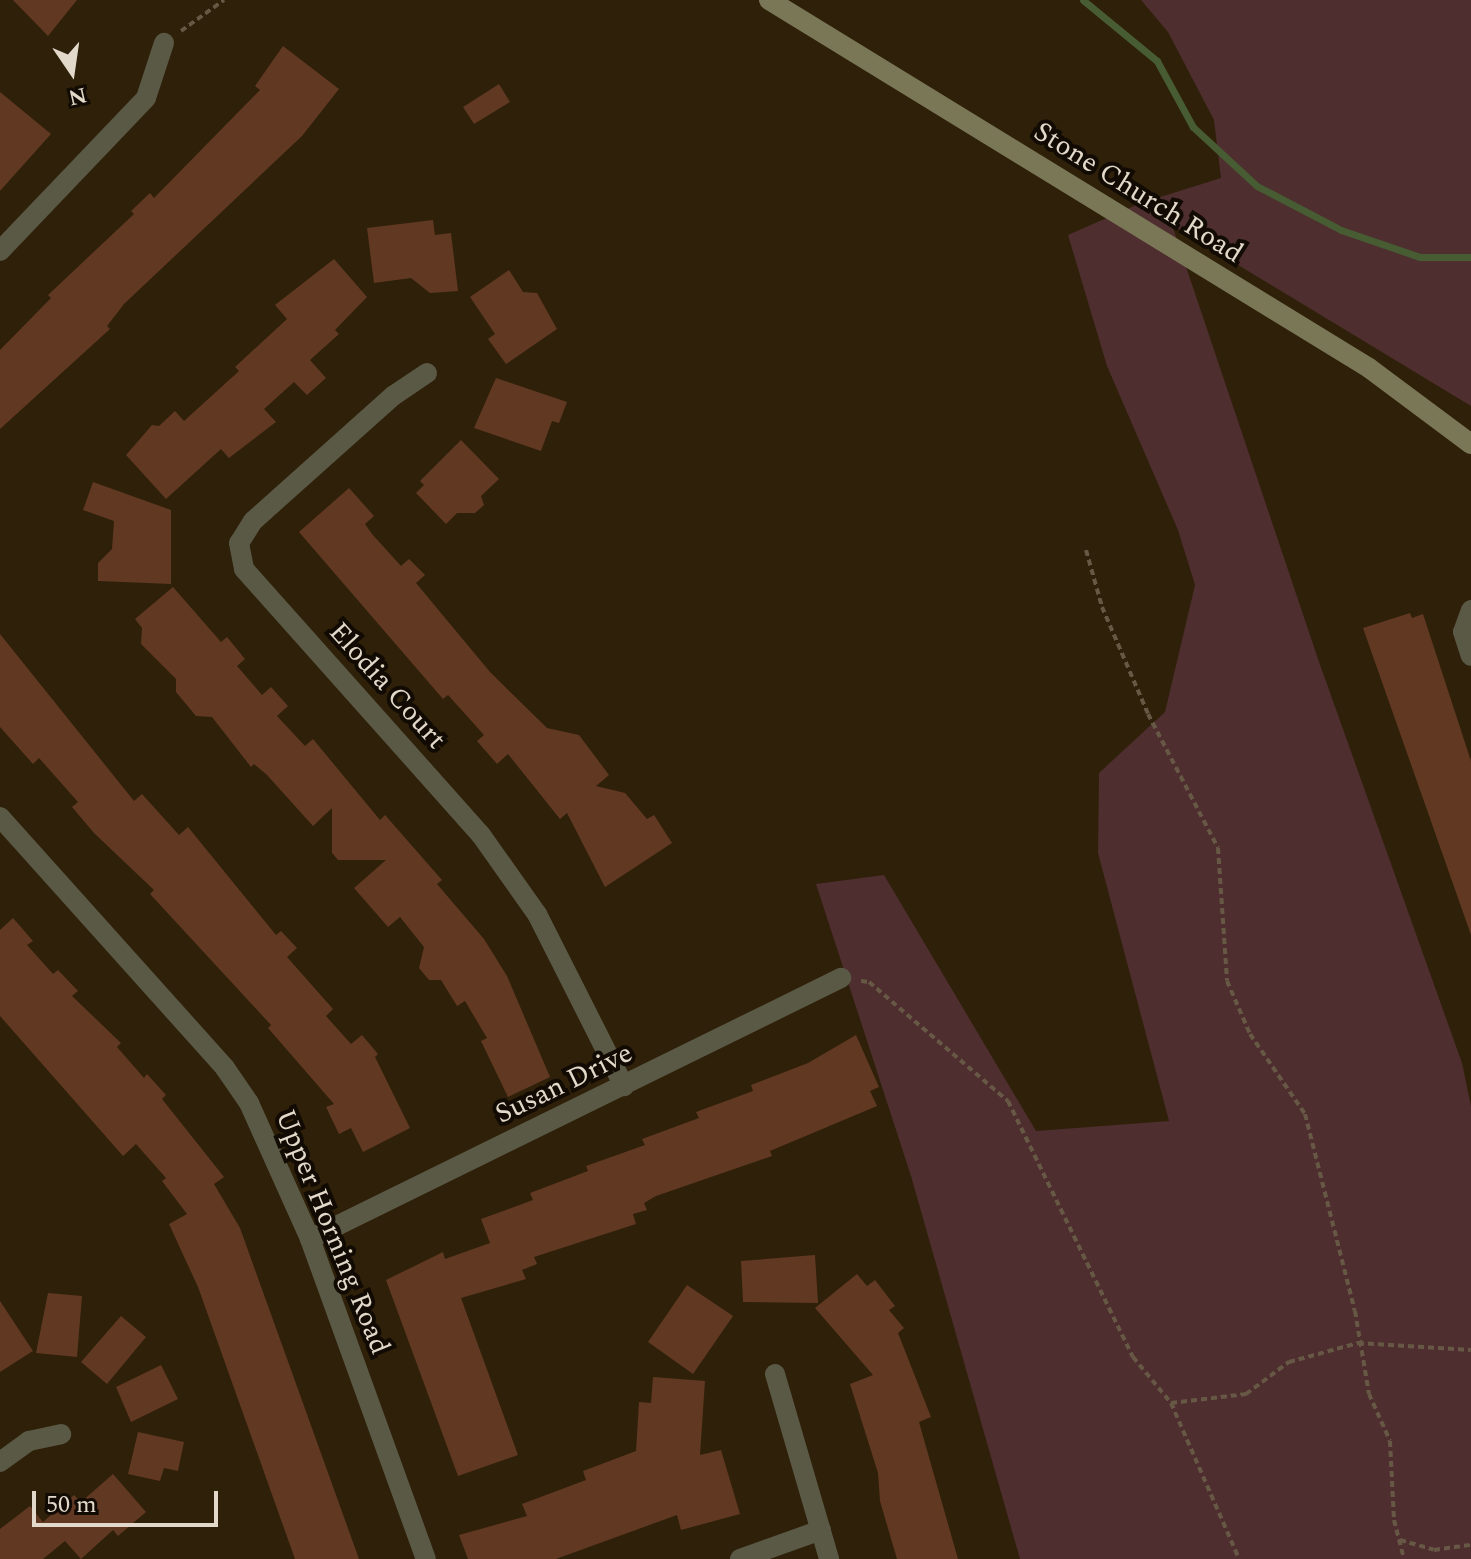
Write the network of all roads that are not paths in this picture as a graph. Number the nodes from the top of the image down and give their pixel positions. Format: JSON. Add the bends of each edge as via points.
{"nodes":[{"id":1,"x":769,"y":0,"type":"edge"},
{"id":2,"x":164,"y":43,"type":"road end"},
{"id":3,"x":0,"y":251,"type":"edge"},
{"id":4,"x":427,"y":373,"type":"dead end"},
{"id":5,"x":1471,"y":444,"type":"edge"},
{"id":6,"x":1471,"y":610,"type":"edge"},
{"id":7,"x":1471,"y":656,"type":"edge"},
{"id":8,"x":0,"y":817,"type":"edge"},
{"id":9,"x":841,"y":978,"type":"road end"},
{"id":10,"x":624,"y":1086,"type":"junction"},
{"id":11,"x":310,"y":1239,"type":"junction"},
{"id":12,"x":775,"y":1374,"type":"dead end"},
{"id":13,"x":61,"y":1434,"type":"dead end"},
{"id":14,"x":0,"y":1462,"type":"edge"},
{"id":15,"x":821,"y":1530,"type":"junction"},
{"id":16,"x":426,"y":1559,"type":"edge"},
{"id":17,"x":740,"y":1559,"type":"edge"},
{"id":18,"x":829,"y":1559,"type":"edge"}],
"edges":[{"from":1,"to":5,"type":"main road","name":"Stone Church Road","via":[[1369,368]]},
{"from":2,"to":3,"type":"street","via":[[146,98]]},
{"from":4,"to":10,"type":"street","name":"Elodia Court","via":[[394,395],[253,521],[239,543],[244,569],[481,835],[537,914]]},
{"from":6,"to":7,"type":"street","via":[[1463,632]]},
{"from":8,"to":11,"type":"street","name":"Upper Horning Road","via":[[225,1068],[266,1135]]},
{"from":9,"to":10,"type":"street","name":"Susan Drive"},
{"from":10,"to":11,"type":"street","name":"Susan Drive"},
{"from":11,"to":16,"type":"street","name":"Upper Horning Road"},
{"from":12,"to":15,"type":"street"},
{"from":13,"to":14,"type":"street","via":[[29,1441]]},
{"from":15,"to":17,"type":"street"},
{"from":15,"to":18,"type":"street"}]}
